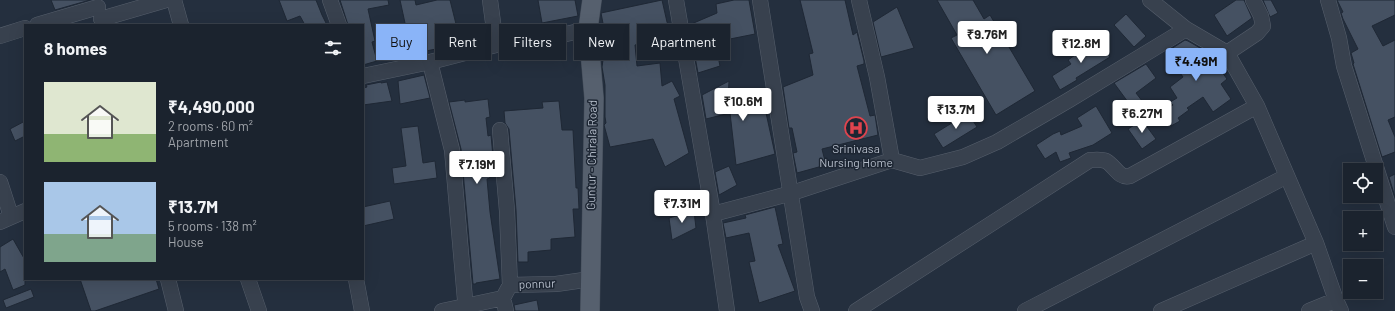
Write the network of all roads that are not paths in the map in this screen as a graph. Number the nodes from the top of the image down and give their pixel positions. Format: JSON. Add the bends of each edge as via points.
{"nodes":[{"id":1,"x":166,"y":0,"type":"edge"},
{"id":2,"x":174,"y":0,"type":"edge"},
{"id":3,"x":330,"y":0,"type":"edge"},
{"id":4,"x":490,"y":0,"type":"edge"},
{"id":5,"x":592,"y":0,"type":"edge"},
{"id":6,"x":676,"y":0,"type":"edge"},
{"id":7,"x":760,"y":0,"type":"edge"},
{"id":8,"x":859,"y":0,"type":"edge"},
{"id":9,"x":1150,"y":0,"type":"edge"},
{"id":10,"x":1253,"y":0,"type":"edge"},
{"id":11,"x":1328,"y":0,"type":"edge"},
{"id":12,"x":99,"y":13,"type":"edge"},
{"id":13,"x":42,"y":24,"type":"edge"},
{"id":14,"x":181,"y":24,"type":"edge"},
{"id":15,"x":339,"y":24,"type":"edge"},
{"id":16,"x":589,"y":24,"type":"edge"},
{"id":17,"x":24,"y":28,"type":"edge"},
{"id":18,"x":1186,"y":29,"type":"junction"},
{"id":19,"x":574,"y":32,"type":"edge"},
{"id":20,"x":0,"y":36,"type":"edge"},
{"id":21,"x":496,"y":45,"type":"junction"},
{"id":22,"x":1227,"y":53,"type":"junction"},
{"id":23,"x":591,"y":60,"type":"edge"},
{"id":24,"x":430,"y":62,"type":"junction"},
{"id":25,"x":364,"y":76,"type":"edge"},
{"id":26,"x":1257,"y":106,"type":"junction"},
{"id":27,"x":500,"y":130,"type":"dead end"},
{"id":28,"x":892,"y":160,"type":"junction"},
{"id":29,"x":1286,"y":176,"type":"junction"},
{"id":30,"x":0,"y":182,"type":"edge"},
{"id":31,"x":792,"y":193,"type":"junction"},
{"id":32,"x":713,"y":214,"type":"junction"},
{"id":33,"x":12,"y":216,"type":"edge"},
{"id":34,"x":1395,"y":228,"type":"edge"},
{"id":35,"x":1316,"y":242,"type":"junction"},
{"id":36,"x":591,"y":279,"type":"junction"},
{"id":37,"x":168,"y":280,"type":"edge"},
{"id":38,"x":248,"y":280,"type":"edge"},
{"id":39,"x":356,"y":280,"type":"edge"},
{"id":40,"x":506,"y":298,"type":"edge"},
{"id":41,"x":1338,"y":305,"type":"edge"},
{"id":42,"x":466,"y":308,"type":"edge"},
{"id":43,"x":176,"y":311,"type":"edge"},
{"id":44,"x":260,"y":311,"type":"edge"},
{"id":45,"x":362,"y":311,"type":"edge"},
{"id":46,"x":442,"y":311,"type":"edge"},
{"id":47,"x":590,"y":311,"type":"edge"},
{"id":48,"x":727,"y":311,"type":"edge"},
{"id":49,"x":812,"y":311,"type":"edge"},
{"id":50,"x":856,"y":311,"type":"edge"},
{"id":51,"x":1025,"y":311,"type":"edge"},
{"id":52,"x":1161,"y":311,"type":"edge"},
{"id":53,"x":1309,"y":311,"type":"edge"}],
"edges":[{"from":1,"to":12,"type":"street"},
{"from":2,"to":14,"type":"street"},
{"from":3,"to":15,"type":"street"},
{"from":4,"to":21,"type":"street"},
{"from":5,"to":16,"type":"main road","name":"Guntur - Chirala Road"},
{"from":6,"to":32,"type":"street"},
{"from":7,"to":31,"type":"street"},
{"from":8,"to":28,"type":"street","via":[[877,77]]},
{"from":9,"to":18,"type":"street"},
{"from":10,"to":22,"type":"street","via":[[1263,26]]},
{"from":11,"to":34,"type":"street","via":[[1344,66]]},
{"from":12,"to":13,"type":"street"},
{"from":17,"to":20,"type":"street"},
{"from":18,"to":22,"type":"street"},
{"from":18,"to":28,"type":"street","via":[[997,142],[963,157],[920,168]]},
{"from":19,"to":21,"type":"street","via":[[531,42]]},
{"from":21,"to":24,"type":"street"},
{"from":22,"to":26,"type":"street"},
{"from":23,"to":36,"type":"main road","name":"Guntur - Chirala Road","via":[[594,98]]},
{"from":24,"to":25,"type":"street"},
{"from":24,"to":42,"type":"street","via":[[452,150]]},
{"from":26,"to":29,"type":"street"},
{"from":26,"to":50,"type":"street","via":[[1130,176],[1122,176],[1106,161],[1090,160]]},
{"from":27,"to":40,"type":"street","via":[[507,211]]},
{"from":28,"to":31,"type":"street"},
{"from":29,"to":35,"type":"street"},
{"from":29,"to":51,"type":"street"},
{"from":30,"to":33,"type":"street"},
{"from":31,"to":32,"type":"street"},
{"from":31,"to":49,"type":"street","via":[[807,297]]},
{"from":32,"to":48,"type":"street"},
{"from":35,"to":41,"type":"street"},
{"from":35,"to":52,"type":"street"},
{"from":36,"to":40,"type":"street","name":"ponnur","via":[[556,284]]},
{"from":36,"to":47,"type":"main road","name":"Guntur - Chirala Road"},
{"from":37,"to":43,"type":"street"},
{"from":38,"to":44,"type":"street"},
{"from":39,"to":45,"type":"street"},
{"from":40,"to":42,"type":"street","name":"ponnur"},
{"from":41,"to":53,"type":"street"},
{"from":42,"to":46,"type":"street","name":"ponnur"}]}
